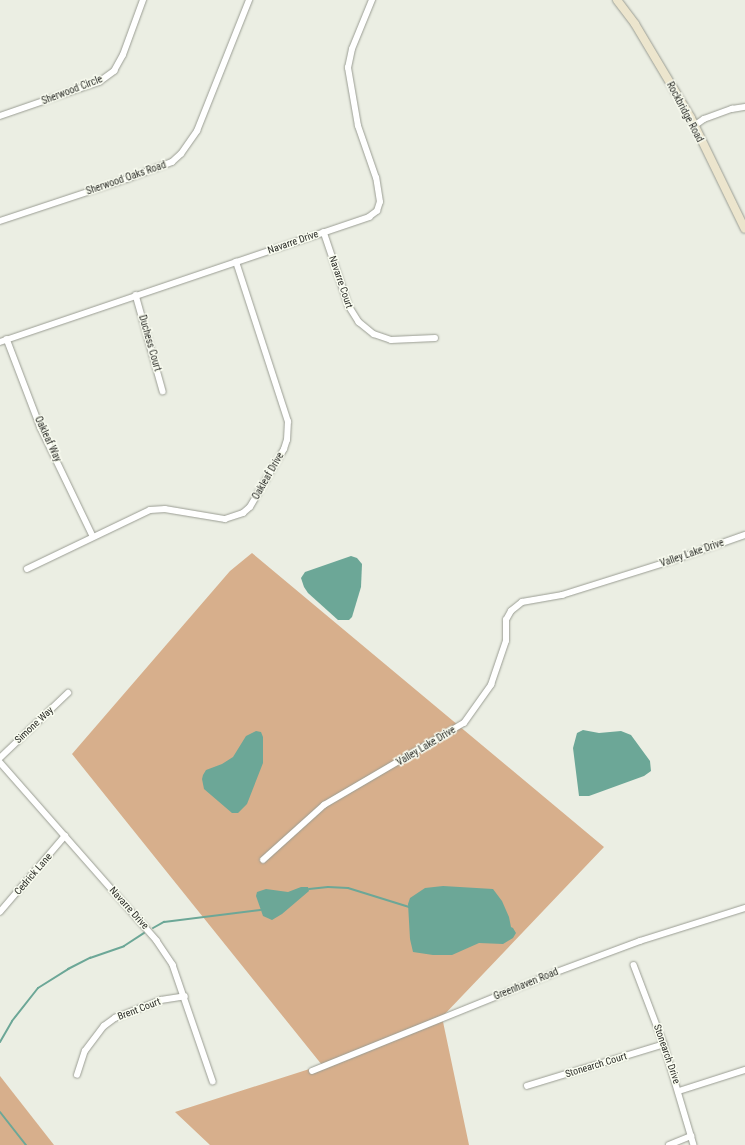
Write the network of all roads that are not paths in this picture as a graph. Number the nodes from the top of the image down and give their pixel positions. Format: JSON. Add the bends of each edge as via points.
{"nodes":[{"id":1,"x":143,"y":0,"type":"edge"},
{"id":2,"x":249,"y":0,"type":"edge"},
{"id":3,"x":372,"y":0,"type":"edge"},
{"id":4,"x":618,"y":0,"type":"edge"},
{"id":5,"x":745,"y":108,"type":"edge"},
{"id":6,"x":0,"y":116,"type":"edge"},
{"id":7,"x":694,"y":126,"type":"junction"},
{"id":8,"x":0,"y":221,"type":"edge"},
{"id":9,"x":745,"y":229,"type":"edge"},
{"id":10,"x":324,"y":232,"type":"junction"},
{"id":11,"x":236,"y":262,"type":"junction"},
{"id":12,"x":136,"y":295,"type":"junction"},
{"id":13,"x":435,"y":338,"type":"dead end"},
{"id":14,"x":7,"y":339,"type":"junction"},
{"id":15,"x":0,"y":342,"type":"edge"},
{"id":16,"x":163,"y":390,"type":"dead end"},
{"id":17,"x":745,"y":535,"type":"edge"},
{"id":18,"x":94,"y":536,"type":"junction"},
{"id":19,"x":28,"y":569,"type":"dead end"},
{"id":20,"x":68,"y":693,"type":"dead end"},
{"id":21,"x":0,"y":758,"type":"edge"},
{"id":22,"x":0,"y":762,"type":"edge"},
{"id":23,"x":65,"y":836,"type":"junction"},
{"id":24,"x":264,"y":860,"type":"dead end"},
{"id":25,"x":745,"y":908,"type":"edge"},
{"id":26,"x":0,"y":912,"type":"edge"},
{"id":27,"x":634,"y":965,"type":"dead end"},
{"id":28,"x":184,"y":996,"type":"junction"},
{"id":29,"x":664,"y":1044,"type":"junction"},
{"id":30,"x":745,"y":1070,"type":"edge"},
{"id":31,"x":312,"y":1071,"type":"dead end"},
{"id":32,"x":77,"y":1075,"type":"dead end"},
{"id":33,"x":213,"y":1081,"type":"dead end"},
{"id":34,"x":527,"y":1086,"type":"dead end"},
{"id":35,"x":679,"y":1091,"type":"junction"},
{"id":36,"x":691,"y":1136,"type":"junction"},
{"id":37,"x":669,"y":1145,"type":"edge"},
{"id":38,"x":694,"y":1145,"type":"edge"}],
"edges":[{"from":1,"to":6,"type":"street","name":"Sherwood Circle","via":[[123,56],[114,71],[99,82]]},
{"from":2,"to":8,"type":"street","name":"Sherwood Oaks Road","via":[[196,132],[181,154],[172,162]]},
{"from":3,"to":10,"type":"street","name":"Navarre Drive","via":[[352,49],[348,68],[358,126],[376,178],[380,202],[377,211],[370,217]]},
{"from":4,"to":7,"type":"main road","name":"Rockbridge Road","via":[[635,24]]},
{"from":5,"to":7,"type":"street","via":[[725,112]]},
{"from":7,"to":9,"type":"main road","name":"Rockbridge Road"},
{"from":10,"to":11,"type":"street","name":"Navarre Drive"},
{"from":10,"to":13,"type":"street","name":"Navarre Court","via":[[349,306],[359,322],[374,334],[390,340]]},
{"from":11,"to":12,"type":"street","name":"Navarre Drive"},
{"from":11,"to":18,"type":"street","name":"Oakleaf Drive","via":[[286,412],[288,431],[284,449],[250,507],[234,517],[216,518],[165,508],[150,510]]},
{"from":12,"to":14,"type":"street","name":"Navarre Drive"},
{"from":12,"to":16,"type":"street","name":"Duchess Court"},
{"from":14,"to":15,"type":"street","name":"Navarre Drive"},
{"from":14,"to":18,"type":"street","name":"Oakleaf Way","via":[[41,428]]},
{"from":17,"to":24,"type":"street","name":"Valley Lake Drive","via":[[562,595],[522,602],[511,611],[506,620],[506,641],[491,685],[464,723],[324,804]]},
{"from":18,"to":19,"type":"street","name":"Oakleaf Drive"},
{"from":20,"to":21,"type":"street","name":"Simone Way"},
{"from":22,"to":23,"type":"street","name":"Navarre Drive"},
{"from":23,"to":26,"type":"street","name":"Cedrick Lane"},
{"from":23,"to":28,"type":"street","name":"Navarre Drive","via":[[158,941],[173,965]]},
{"from":25,"to":31,"type":"street","name":"Greenhaven Road","via":[[640,941],[554,972]]},
{"from":27,"to":29,"type":"street","name":"Stonearch Drive"},
{"from":28,"to":32,"type":"street","name":"Brent Court","via":[[161,1000],[115,1018],[104,1026],[85,1051]]},
{"from":28,"to":33,"type":"street","name":"Navarre Drive"},
{"from":29,"to":34,"type":"street","name":"Stonearch Court"},
{"from":29,"to":35,"type":"street","name":"Stonearch Drive"},
{"from":30,"to":35,"type":"street"},
{"from":35,"to":36,"type":"street","name":"Stonearch Drive"},
{"from":36,"to":37,"type":"street"},
{"from":36,"to":38,"type":"street","name":"Stonearch Drive"}]}
